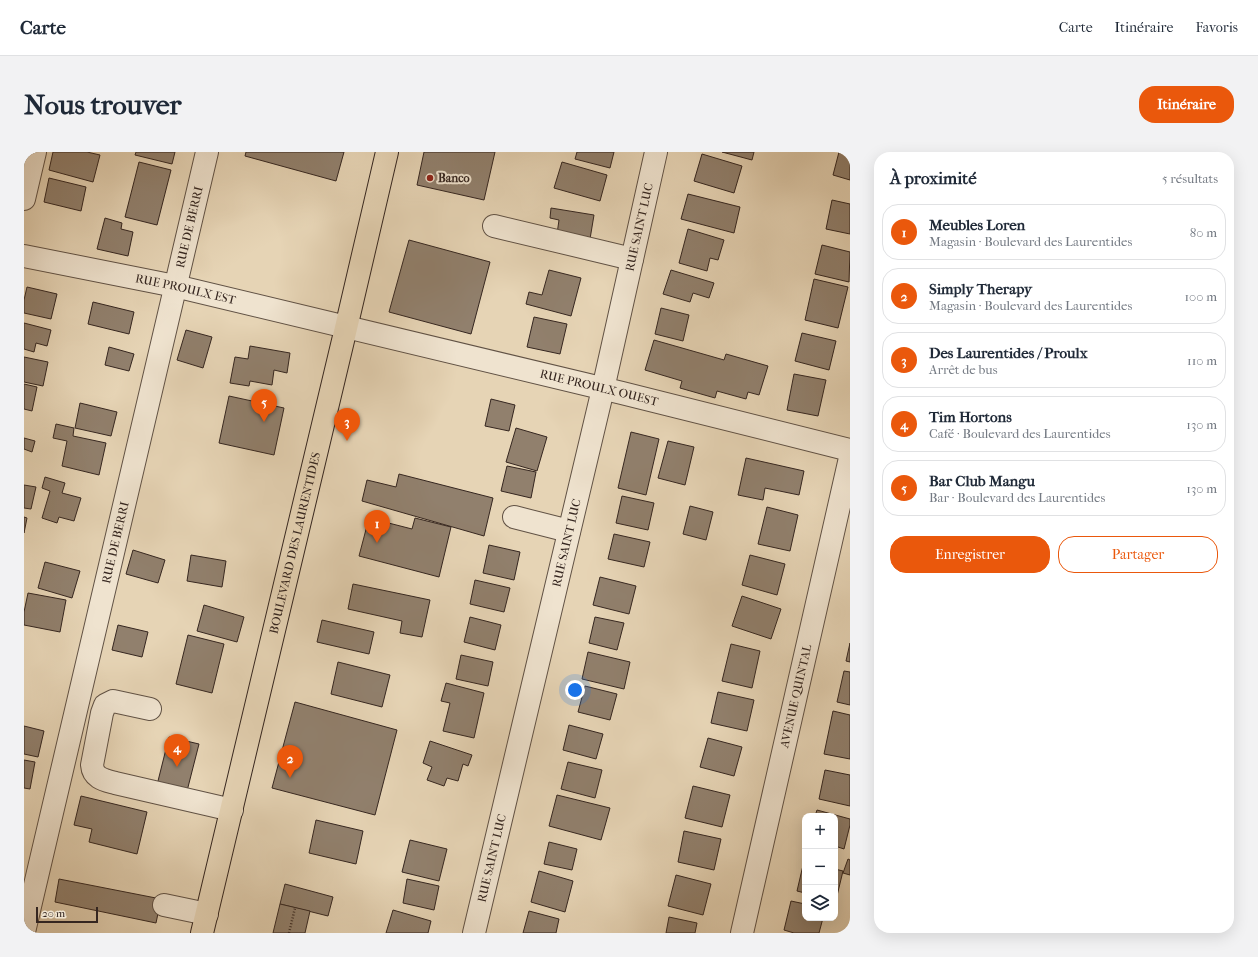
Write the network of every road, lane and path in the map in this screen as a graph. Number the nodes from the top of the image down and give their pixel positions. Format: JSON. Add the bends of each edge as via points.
{"nodes":[{"id":1,"x":35,"y":152,"type":"edge"},
{"id":2,"x":207,"y":152,"type":"edge"},
{"id":3,"x":387,"y":152,"type":"edge"},
{"id":4,"x":656,"y":152,"type":"edge"},
{"id":5,"x":24,"y":199,"type":"edge"},
{"id":6,"x":494,"y":226,"type":"dead end"},
{"id":7,"x":24,"y":256,"type":"edge"},
{"id":8,"x":632,"y":260,"type":"junction"},
{"id":9,"x":175,"y":286,"type":"junction"},
{"id":10,"x":346,"y":328,"type":"junction"},
{"id":11,"x":603,"y":389,"type":"junction"},
{"id":12,"x":850,"y":450,"type":"edge"},
{"id":13,"x":850,"y":458,"type":"edge"},
{"id":14,"x":514,"y":517,"type":"dead end"},
{"id":15,"x":569,"y":531,"type":"junction"},
{"id":16,"x":150,"y":709,"type":"dead end"},
{"id":17,"x":232,"y":810,"type":"junction"},
{"id":18,"x":164,"y":905,"type":"dead end"},
{"id":19,"x":295,"y":908,"type":"dead end"},
{"id":20,"x":205,"y":923,"type":"edge"},
{"id":21,"x":24,"y":932,"type":"edge"},
{"id":22,"x":289,"y":933,"type":"edge"},
{"id":23,"x":474,"y":933,"type":"edge"},
{"id":24,"x":742,"y":933,"type":"edge"}],
"edges":[{"from":1,"to":5,"type":"street"},
{"from":2,"to":9,"type":"street","name":"RUE DE BERRI"},
{"from":3,"to":10,"type":"main road","name":"BOULEVARD DES LAURENTIDES"},
{"from":4,"to":8,"type":"street","name":"RUE SAINT LUC"},
{"from":6,"to":8,"type":"street"},
{"from":7,"to":9,"type":"street","name":"RUE PROULX EST"},
{"from":8,"to":11,"type":"street","name":"RUE SAINT LUC"},
{"from":9,"to":10,"type":"street","name":"RUE PROULX EST"},
{"from":9,"to":21,"type":"street","name":"RUE DE BERRI"},
{"from":10,"to":11,"type":"street","name":"RUE PROULX OUEST"},
{"from":10,"to":17,"type":"main road","name":"BOULEVARD DES LAURENTIDES"},
{"from":11,"to":12,"type":"street","name":"RUE PROULX OUEST"},
{"from":11,"to":15,"type":"street","name":"RUE SAINT LUC"},
{"from":13,"to":24,"type":"street","name":"AVENUE QUINTAL"},
{"from":14,"to":15,"type":"street"},
{"from":15,"to":23,"type":"street","name":"RUE SAINT LUC"},
{"from":16,"to":17,"type":"street","via":[[113,701],[105,704],[92,765],[95,774],[101,779],[115,783]]},
{"from":17,"to":20,"type":"main road","name":"BOULEVARD DES LAURENTIDES"},
{"from":18,"to":20,"type":"street"},
{"from":19,"to":22,"type":"path"}]}
